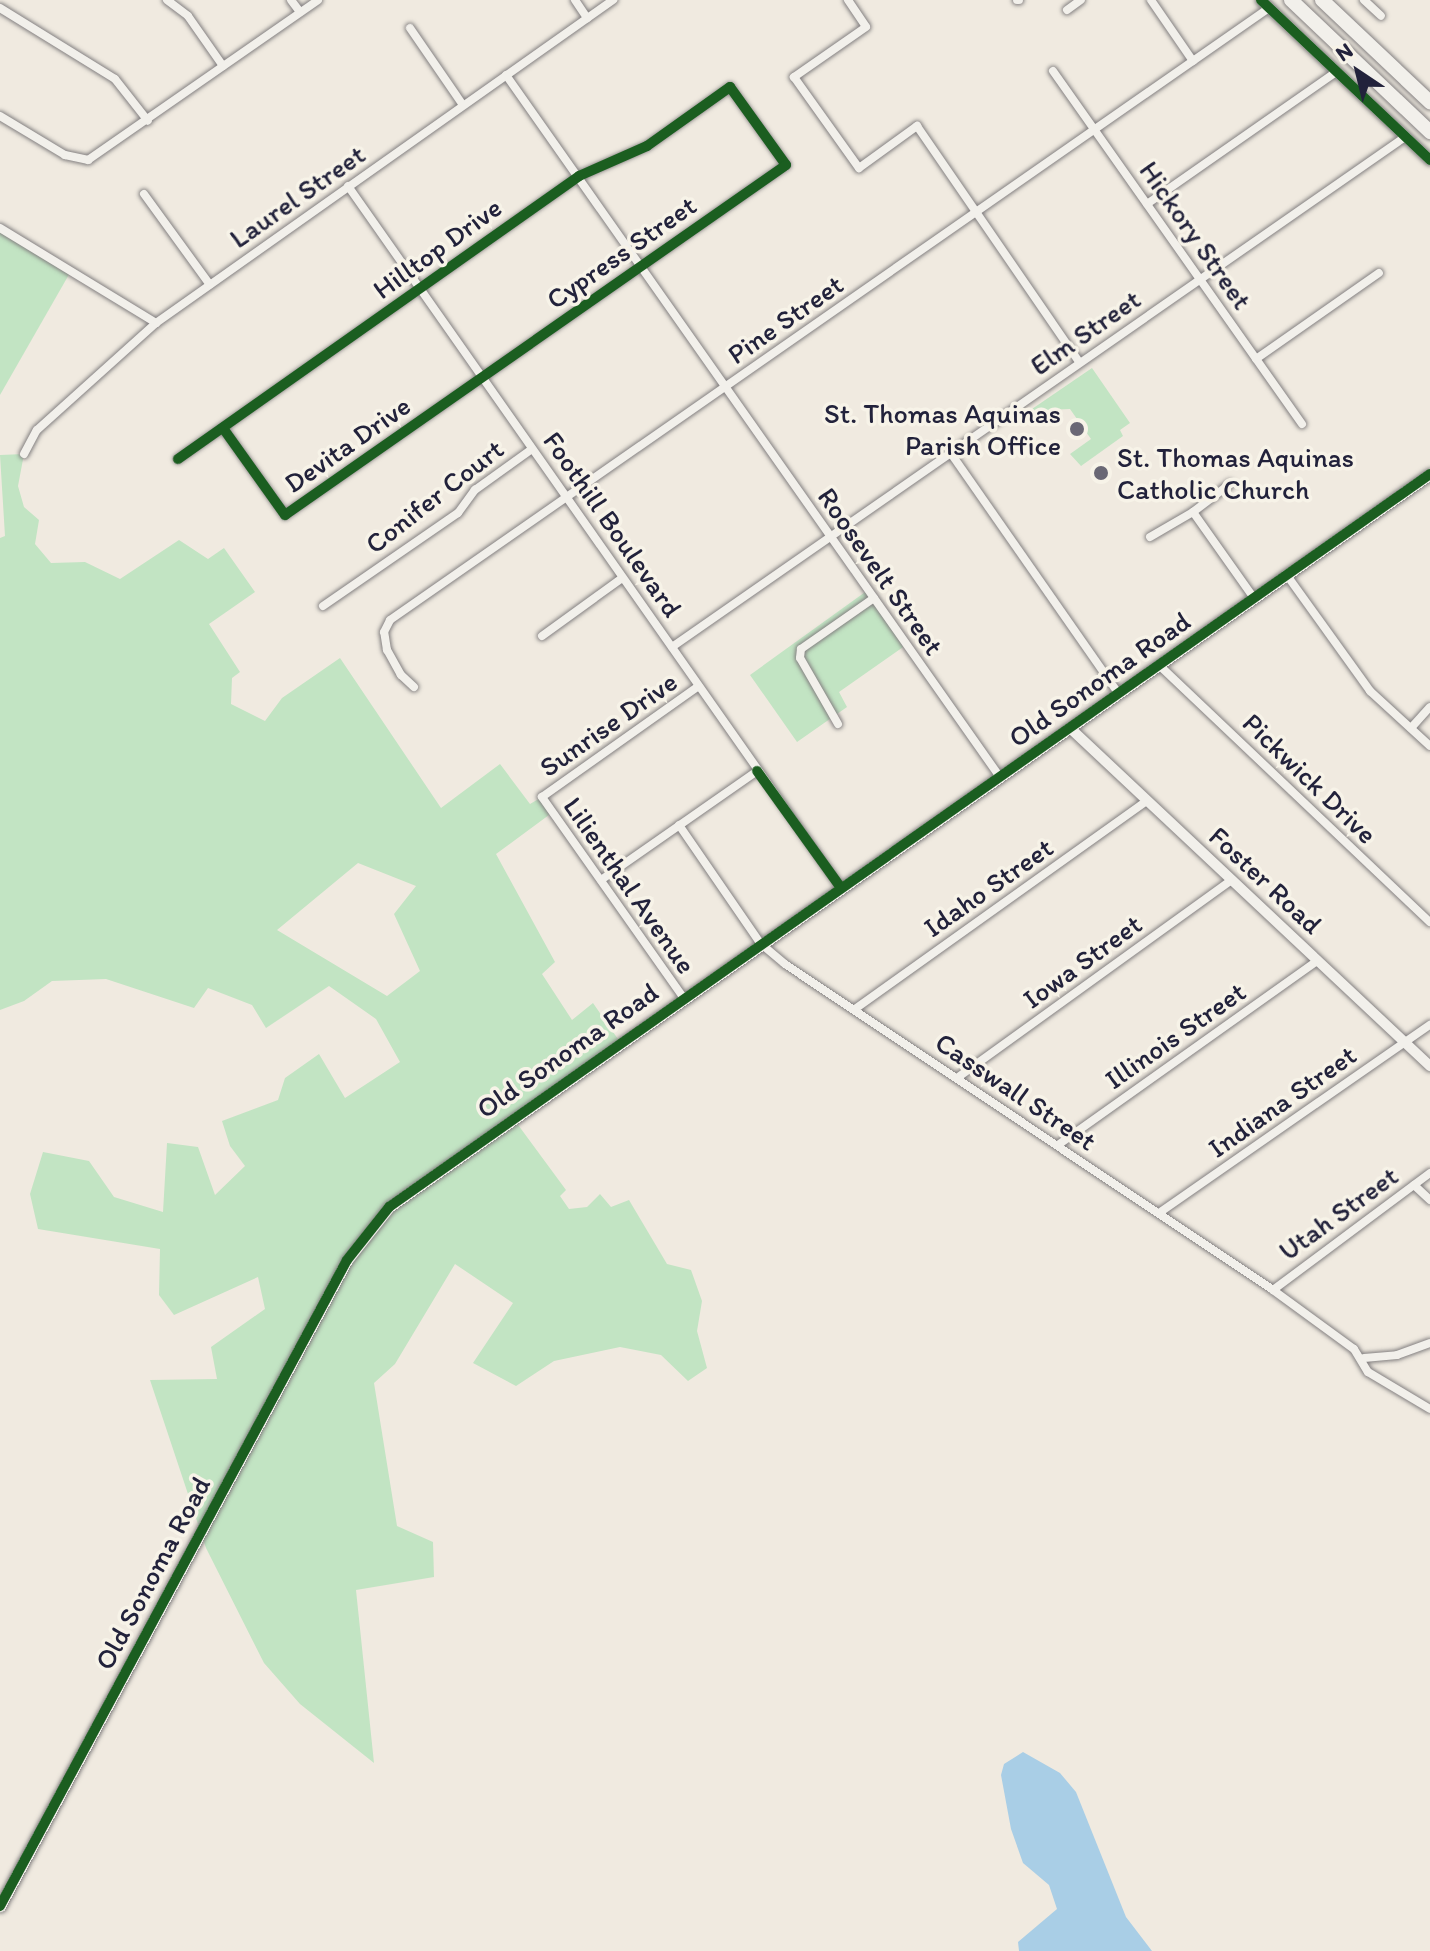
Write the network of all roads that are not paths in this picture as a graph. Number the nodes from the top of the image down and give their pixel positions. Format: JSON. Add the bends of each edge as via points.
{"nodes":[{"id":1,"x":167,"y":0,"type":"edge"},
{"id":2,"x":291,"y":0,"type":"edge"},
{"id":3,"x":318,"y":0,"type":"edge"},
{"id":4,"x":575,"y":0,"type":"edge"},
{"id":5,"x":613,"y":0,"type":"edge"},
{"id":6,"x":848,"y":0,"type":"edge"},
{"id":7,"x":1081,"y":0,"type":"edge"},
{"id":8,"x":1151,"y":0,"type":"edge"},
{"id":9,"x":1291,"y":0,"type":"edge"},
{"id":10,"x":1322,"y":0,"type":"edge"},
{"id":11,"x":1364,"y":0,"type":"edge"},
{"id":12,"x":1265,"y":4,"type":"edge"},
{"id":13,"x":0,"y":8,"type":"edge"},
{"id":14,"x":1067,"y":10,"type":"dead end"},
{"id":15,"x":300,"y":12,"type":"junction"},
{"id":16,"x":1381,"y":16,"type":"dead end"},
{"id":17,"x":587,"y":18,"type":"junction"},
{"id":18,"x":410,"y":28,"type":"dead end"},
{"id":19,"x":1193,"y":61,"type":"junction"},
{"id":20,"x":223,"y":66,"type":"junction"},
{"id":21,"x":1053,"y":71,"type":"dead end"},
{"id":22,"x":1336,"y":72,"type":"junction"},
{"id":23,"x":506,"y":75,"type":"junction"},
{"id":24,"x":730,"y":87,"type":"joint"},
{"id":25,"x":1430,"y":102,"type":"edge"},
{"id":26,"x":463,"y":105,"type":"junction"},
{"id":27,"x":0,"y":116,"type":"edge"},
{"id":28,"x":148,"y":121,"type":"junction"},
{"id":29,"x":1095,"y":130,"type":"junction"},
{"id":30,"x":1430,"y":132,"type":"edge"},
{"id":31,"x":1405,"y":137,"type":"junction"},
{"id":32,"x":1430,"y":160,"type":"edge"},
{"id":33,"x":579,"y":176,"type":"junction"},
{"id":34,"x":348,"y":186,"type":"junction"},
{"id":35,"x":144,"y":194,"type":"dead end"},
{"id":36,"x":1147,"y":204,"type":"junction"},
{"id":37,"x":978,"y":212,"type":"junction"},
{"id":38,"x":0,"y":228,"type":"edge"},
{"id":39,"x":641,"y":267,"type":"junction"},
{"id":40,"x":1379,"y":273,"type":"dead end"},
{"id":41,"x":1200,"y":280,"type":"junction"},
{"id":42,"x":210,"y":285,"type":"junction"},
{"id":43,"x":422,"y":289,"type":"junction"},
{"id":44,"x":156,"y":323,"type":"junction"},
{"id":45,"x":1256,"y":359,"type":"junction"},
{"id":46,"x":1079,"y":362,"type":"junction"},
{"id":47,"x":484,"y":378,"type":"junction"},
{"id":48,"x":725,"y":387,"type":"junction"},
{"id":49,"x":1302,"y":424,"type":"dead end"},
{"id":50,"x":223,"y":428,"type":"junction"},
{"id":51,"x":532,"y":449,"type":"junction"},
{"id":52,"x":950,"y":452,"type":"junction"},
{"id":53,"x":24,"y":454,"type":"dead end"},
{"id":54,"x":178,"y":459,"type":"dead end"},
{"id":55,"x":1430,"y":474,"type":"edge"},
{"id":56,"x":1230,"y":484,"type":"dead end"},
{"id":57,"x":567,"y":499,"type":"junction"},
{"id":58,"x":1193,"y":512,"type":"junction"},
{"id":59,"x":830,"y":536,"type":"junction"},
{"id":60,"x":1150,"y":537,"type":"dead end"},
{"id":61,"x":1286,"y":574,"type":"junction"},
{"id":62,"x":622,"y":578,"type":"junction"},
{"id":63,"x":874,"y":598,"type":"junction"},
{"id":64,"x":1254,"y":598,"type":"junction"},
{"id":65,"x":323,"y":606,"type":"dead end"},
{"id":66,"x":542,"y":636,"type":"dead end"},
{"id":67,"x":672,"y":647,"type":"junction"},
{"id":68,"x":1160,"y":666,"type":"junction"},
{"id":69,"x":699,"y":686,"type":"junction"},
{"id":70,"x":414,"y":687,"type":"dead end"},
{"id":71,"x":1119,"y":694,"type":"junction"},
{"id":72,"x":1430,"y":707,"type":"edge"},
{"id":73,"x":838,"y":724,"type":"dead end"},
{"id":74,"x":1070,"y":728,"type":"junction"},
{"id":75,"x":1411,"y":728,"type":"junction"},
{"id":76,"x":1430,"y":746,"type":"edge"},
{"id":77,"x":757,"y":771,"type":"junction"},
{"id":78,"x":1000,"y":777,"type":"junction"},
{"id":79,"x":542,"y":797,"type":"joint"},
{"id":80,"x":1147,"y":801,"type":"junction"},
{"id":81,"x":679,"y":825,"type":"junction"},
{"id":82,"x":601,"y":880,"type":"junction"},
{"id":83,"x":1232,"y":880,"type":"junction"},
{"id":84,"x":841,"y":888,"type":"junction"},
{"id":85,"x":1430,"y":922,"type":"edge"},
{"id":86,"x":760,"y":943,"type":"junction"},
{"id":87,"x":1318,"y":960,"type":"junction"},
{"id":88,"x":683,"y":997,"type":"junction"},
{"id":89,"x":855,"y":1009,"type":"junction"},
{"id":90,"x":1430,"y":1025,"type":"edge"},
{"id":91,"x":1404,"y":1042,"type":"junction"},
{"id":92,"x":1430,"y":1066,"type":"edge"},
{"id":93,"x":957,"y":1078,"type":"junction"},
{"id":94,"x":1058,"y":1145,"type":"junction"},
{"id":95,"x":1430,"y":1173,"type":"edge"},
{"id":96,"x":1414,"y":1185,"type":"junction"},
{"id":97,"x":1430,"y":1200,"type":"edge"},
{"id":98,"x":1159,"y":1213,"type":"junction"},
{"id":99,"x":1273,"y":1290,"type":"junction"},
{"id":100,"x":1430,"y":1343,"type":"edge"},
{"id":101,"x":1364,"y":1358,"type":"junction"},
{"id":102,"x":1430,"y":1409,"type":"edge"},
{"id":103,"x":0,"y":1906,"type":"edge"}],
"edges":[{"from":1,"to":20,"type":"street","via":[[188,16]]},
{"from":2,"to":15,"type":"street"},
{"from":3,"to":15,"type":"street"},
{"from":4,"to":17,"type":"street"},
{"from":5,"to":17,"type":"street","name":"Laurel Street"},
{"from":6,"to":37,"type":"street","via":[[866,27],[794,77],[859,168],[917,126]]},
{"from":7,"to":14,"type":"street"},
{"from":8,"to":19,"type":"street"},
{"from":9,"to":30,"type":"highway"},
{"from":10,"to":25,"type":"highway"},
{"from":11,"to":16,"type":"street"},
{"from":12,"to":19,"type":"street","name":"Pine Street"},
{"from":12,"to":22,"type":"street"},
{"from":13,"to":28,"type":"street","via":[[115,79]]},
{"from":15,"to":20,"type":"street"},
{"from":17,"to":23,"type":"street","name":"Laurel Street"},
{"from":18,"to":26,"type":"street"},
{"from":19,"to":29,"type":"street","name":"Pine Street"},
{"from":20,"to":28,"type":"street"},
{"from":21,"to":29,"type":"street","name":"Hickory Street"},
{"from":22,"to":31,"type":"street"},
{"from":22,"to":36,"type":"street"},
{"from":23,"to":26,"type":"street","name":"Laurel Street"},
{"from":23,"to":33,"type":"street","name":"Roosevelt Street"},
{"from":24,"to":33,"type":"street","name":"Hilltop Drive","via":[[647,146]]},
{"from":24,"to":39,"type":"street","name":"Cypress Street","via":[[786,165]]},
{"from":26,"to":34,"type":"street","name":"Laurel Street"},
{"from":27,"to":28,"type":"street","via":[[81,160],[95,157]]},
{"from":29,"to":36,"type":"street","name":"Hickory Street"},
{"from":29,"to":37,"type":"street","name":"Pine Street"},
{"from":31,"to":32,"type":"street"},
{"from":31,"to":41,"type":"street","name":"Elm Street"},
{"from":33,"to":39,"type":"street","name":"Roosevelt Street"},
{"from":33,"to":43,"type":"street","name":"Hilltop Drive"},
{"from":34,"to":42,"type":"street","name":"Laurel Street"},
{"from":34,"to":43,"type":"street","name":"Foothill Boulevard"},
{"from":35,"to":42,"type":"street"},
{"from":36,"to":41,"type":"street","name":"Hickory Street"},
{"from":37,"to":46,"type":"street"},
{"from":37,"to":48,"type":"street","name":"Pine Street"},
{"from":38,"to":44,"type":"street"},
{"from":39,"to":47,"type":"street","name":"Cypress Street"},
{"from":39,"to":48,"type":"street","name":"Roosevelt Street"},
{"from":40,"to":45,"type":"street"},
{"from":41,"to":45,"type":"street","name":"Hickory Street"},
{"from":41,"to":46,"type":"street","name":"Elm Street"},
{"from":42,"to":44,"type":"street","name":"Laurel Street"},
{"from":43,"to":47,"type":"street","name":"Foothill Boulevard"},
{"from":43,"to":50,"type":"street","name":"Hilltop Drive"},
{"from":44,"to":53,"type":"street","name":"Laurel Street","via":[[37,430]]},
{"from":45,"to":49,"type":"street","name":"Hickory Street"},
{"from":46,"to":52,"type":"street","name":"Elm Street"},
{"from":47,"to":50,"type":"street","name":"Devita Drive","via":[[285,515]]},
{"from":47,"to":51,"type":"street","name":"Foothill Boulevard"},
{"from":48,"to":57,"type":"street","name":"Pine Street"},
{"from":48,"to":59,"type":"street","name":"Roosevelt Street"},
{"from":50,"to":54,"type":"street","name":"Hilltop Drive"},
{"from":51,"to":57,"type":"street","name":"Foothill Boulevard"},
{"from":51,"to":65,"type":"street","name":"Conifer Court","via":[[475,490],[458,513]]},
{"from":52,"to":59,"type":"street","name":"Elm Street"},
{"from":52,"to":71,"type":"street"},
{"from":55,"to":61,"type":"main road","name":"Old Sonoma Road"},
{"from":56,"to":58,"type":"street"},
{"from":57,"to":62,"type":"street","name":"Foothill Boulevard"},
{"from":57,"to":70,"type":"street","name":"Pine Street","via":[[385,625],[394,665]]},
{"from":58,"to":60,"type":"street"},
{"from":58,"to":64,"type":"street"},
{"from":59,"to":63,"type":"street","name":"Roosevelt Street"},
{"from":59,"to":67,"type":"street","name":"Elm Street"},
{"from":61,"to":64,"type":"main road","name":"Old Sonoma Road"},
{"from":61,"to":75,"type":"street","via":[[1370,691]]},
{"from":62,"to":66,"type":"street"},
{"from":62,"to":67,"type":"street","name":"Foothill Boulevard"},
{"from":63,"to":73,"type":"street","via":[[801,649],[800,658]]},
{"from":63,"to":78,"type":"street","name":"Roosevelt Street"},
{"from":64,"to":68,"type":"main road","name":"Old Sonoma Road"},
{"from":67,"to":69,"type":"street","name":"Foothill Boulevard"},
{"from":68,"to":71,"type":"main road","name":"Old Sonoma Road"},
{"from":68,"to":85,"type":"street","name":"Pickwick Drive"},
{"from":69,"to":77,"type":"street","name":"Foothill Boulevard"},
{"from":69,"to":79,"type":"street","name":"Sunrise Drive"},
{"from":71,"to":74,"type":"main road","name":"Old Sonoma Road"},
{"from":72,"to":75,"type":"street"},
{"from":74,"to":78,"type":"main road","name":"Old Sonoma Road"},
{"from":74,"to":80,"type":"street","name":"Foster Road"},
{"from":75,"to":76,"type":"street"},
{"from":77,"to":81,"type":"street"},
{"from":77,"to":84,"type":"street","name":"Foothill Boulevard"},
{"from":78,"to":84,"type":"main road","name":"Old Sonoma Road"},
{"from":79,"to":82,"type":"street","name":"Lilienthal Avenue"},
{"from":80,"to":83,"type":"street","name":"Foster Road"},
{"from":80,"to":89,"type":"street","name":"Idaho Street"},
{"from":81,"to":82,"type":"street"},
{"from":81,"to":86,"type":"street","name":"Casswall Street"},
{"from":82,"to":88,"type":"street","name":"Lilienthal Avenue"},
{"from":83,"to":87,"type":"street","name":"Foster Road"},
{"from":83,"to":93,"type":"street","name":"Iowa Street"},
{"from":84,"to":86,"type":"main road","name":"Old Sonoma Road"},
{"from":86,"to":88,"type":"main road","name":"Old Sonoma Road"},
{"from":86,"to":89,"type":"street","name":"Casswall Street"},
{"from":87,"to":91,"type":"street","name":"Foster Road"},
{"from":87,"to":94,"type":"street","name":"Illinois Street"},
{"from":88,"to":103,"type":"main road","name":"Old Sonoma Road","via":[[389,1207],[347,1260]]},
{"from":89,"to":93,"type":"street","name":"Casswall Street"},
{"from":90,"to":91,"type":"street","name":"Indiana Street"},
{"from":91,"to":92,"type":"street","name":"Foster Road"},
{"from":91,"to":98,"type":"street","name":"Indiana Street"},
{"from":93,"to":94,"type":"street","name":"Casswall Street"},
{"from":94,"to":98,"type":"street","name":"Casswall Street"},
{"from":95,"to":96,"type":"street","name":"Utah Street"},
{"from":96,"to":97,"type":"street"},
{"from":96,"to":99,"type":"street","name":"Utah Street"},
{"from":98,"to":99,"type":"street","name":"Casswall Street"},
{"from":99,"to":101,"type":"street","name":"Casswall Street"},
{"from":100,"to":101,"type":"street","via":[[1397,1355]]},
{"from":101,"to":102,"type":"street","name":"Casswall Street","via":[[1368,1372]]}]}
